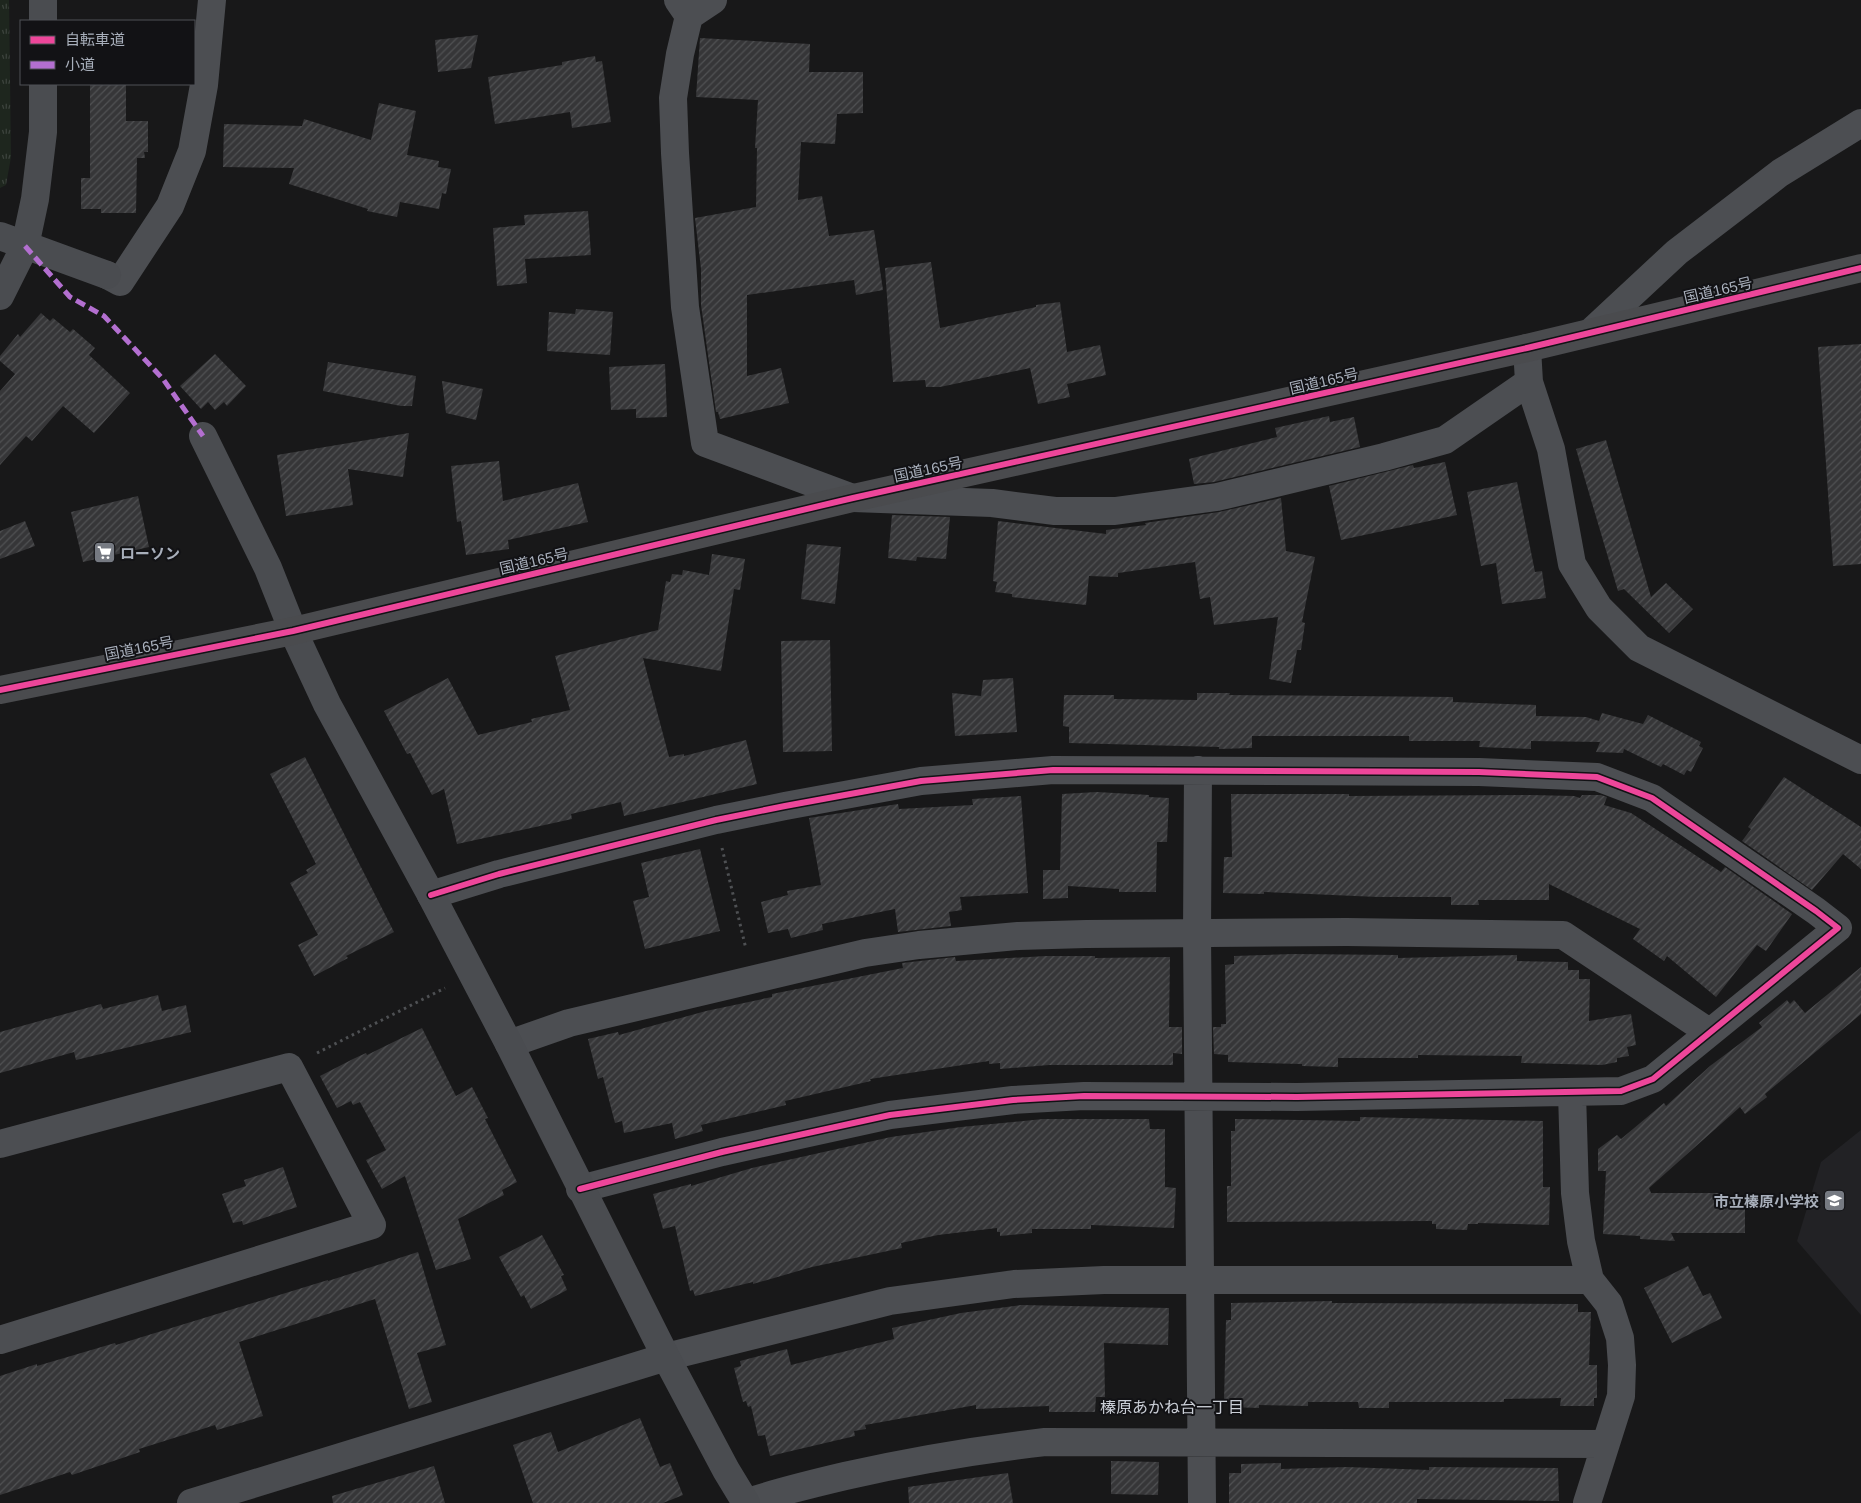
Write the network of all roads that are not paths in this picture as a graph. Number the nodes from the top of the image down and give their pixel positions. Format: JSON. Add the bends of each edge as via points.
{"nodes":[{"id":1,"x":43,"y":0,"type":"edge"},
{"id":2,"x":212,"y":0,"type":"edge"},
{"id":3,"x":713,"y":0,"type":"edge"},
{"id":4,"x":684,"y":8,"type":"edge"},
{"id":5,"x":43,"y":20,"type":"edge"},
{"id":6,"x":43,"y":85,"type":"edge"},
{"id":7,"x":1861,"y":122,"type":"edge"},
{"id":8,"x":0,"y":236,"type":"edge"},
{"id":9,"x":25,"y":246,"type":"junction"},
{"id":10,"x":1861,"y":268,"type":"edge"},
{"id":11,"x":0,"y":296,"type":"edge"},
{"id":12,"x":1592,"y":332,"type":"junction"},
{"id":13,"x":1527,"y":348,"type":"junction"},
{"id":14,"x":1528,"y":382,"type":"junction"},
{"id":15,"x":203,"y":436,"type":"dead end"},
{"id":16,"x":854,"y":498,"type":"junction"},
{"id":17,"x":293,"y":631,"type":"junction"},
{"id":18,"x":0,"y":690,"type":"edge"},
{"id":19,"x":1861,"y":760,"type":"edge"},
{"id":20,"x":1198,"y":770,"type":"junction"},
{"id":21,"x":431,"y":895,"type":"junction"},
{"id":22,"x":1197,"y":933,"type":"junction"},
{"id":23,"x":1708,"y":1032,"type":"junction"},
{"id":24,"x":509,"y":1044,"type":"junction"},
{"id":25,"x":1572,"y":1093,"type":"junction"},
{"id":26,"x":1200,"y":1097,"type":"junction"},
{"id":27,"x":0,"y":1144,"type":"edge"},
{"id":28,"x":580,"y":1189,"type":"junction"},
{"id":29,"x":1201,"y":1280,"type":"junction"},
{"id":30,"x":1590,"y":1280,"type":"junction"},
{"id":31,"x":0,"y":1340,"type":"edge"},
{"id":32,"x":666,"y":1357,"type":"junction"},
{"id":33,"x":1201,"y":1441,"type":"junction"},
{"id":34,"x":1605,"y":1444,"type":"junction"},
{"id":35,"x":190,"y":1503,"type":"edge"},
{"id":36,"x":746,"y":1503,"type":"edge"},
{"id":37,"x":1202,"y":1503,"type":"edge"},
{"id":38,"x":1587,"y":1503,"type":"edge"}],
"edges":[{"from":1,"to":5,"type":"street"},
{"from":2,"to":9,"type":"street","via":[[204,84],[192,151],[170,206],[120,282]]},
{"from":3,"to":4,"type":"street"},
{"from":4,"to":16,"type":"street","via":[[673,98],[675,152],[685,307],[705,443]]},
{"from":6,"to":9,"type":"street","via":[[43,132]]},
{"from":7,"to":12,"type":"street","via":[[1780,173],[1677,252]]},
{"from":8,"to":9,"type":"street"},
{"from":9,"to":11,"type":"street"},
{"from":10,"to":12,"type":"highway","name":"国道165号"},
{"from":12,"to":13,"type":"highway","name":"国道165号"},
{"from":13,"to":14,"type":"street"},
{"from":13,"to":16,"type":"highway","name":"国道165号"},
{"from":14,"to":16,"type":"street","via":[[1444,440],[1217,497],[1115,511],[1055,511],[992,503]]},
{"from":14,"to":19,"type":"street","via":[[1551,449],[1572,564],[1599,608],[1639,648]]},
{"from":15,"to":17,"type":"street","via":[[268,568]]},
{"from":16,"to":17,"type":"highway","name":"国道165号"},
{"from":17,"to":18,"type":"highway","name":"国道165号"},
{"from":17,"to":21,"type":"street","via":[[327,704]]},
{"from":20,"to":21,"type":"street","via":[[1053,770],[921,781],[716,820],[500,874]]},
{"from":20,"to":22,"type":"street"},
{"from":20,"to":23,"type":"street","via":[[1597,776],[1652,798],[1838,928]]},
{"from":21,"to":24,"type":"street"},
{"from":22,"to":23,"type":"street","via":[[1563,935]]},
{"from":22,"to":24,"type":"street","via":[[1018,936],[865,953],[569,1023]]},
{"from":22,"to":26,"type":"street"},
{"from":23,"to":25,"type":"street","via":[[1653,1079],[1621,1091]]},
{"from":24,"to":28,"type":"street"},
{"from":25,"to":26,"type":"street"},
{"from":25,"to":30,"type":"street","via":[[1575,1193]]},
{"from":26,"to":28,"type":"street","via":[[1084,1096],[1013,1100],[890,1115],[722,1152]]},
{"from":26,"to":29,"type":"street"},
{"from":27,"to":31,"type":"street","via":[[289,1067],[372,1225]]},
{"from":28,"to":32,"type":"street"},
{"from":29,"to":30,"type":"street"},
{"from":29,"to":32,"type":"street","via":[[1032,1283],[947,1292],[880,1304]]},
{"from":29,"to":33,"type":"street"},
{"from":30,"to":34,"type":"street","via":[[1609,1304],[1620,1338],[1621,1396]]},
{"from":32,"to":35,"type":"street"},
{"from":32,"to":36,"type":"street"},
{"from":33,"to":34,"type":"street"},
{"from":33,"to":36,"type":"street","via":[[1044,1442],[967,1451],[783,1490]]},
{"from":33,"to":37,"type":"street"},
{"from":34,"to":38,"type":"street"}]}
